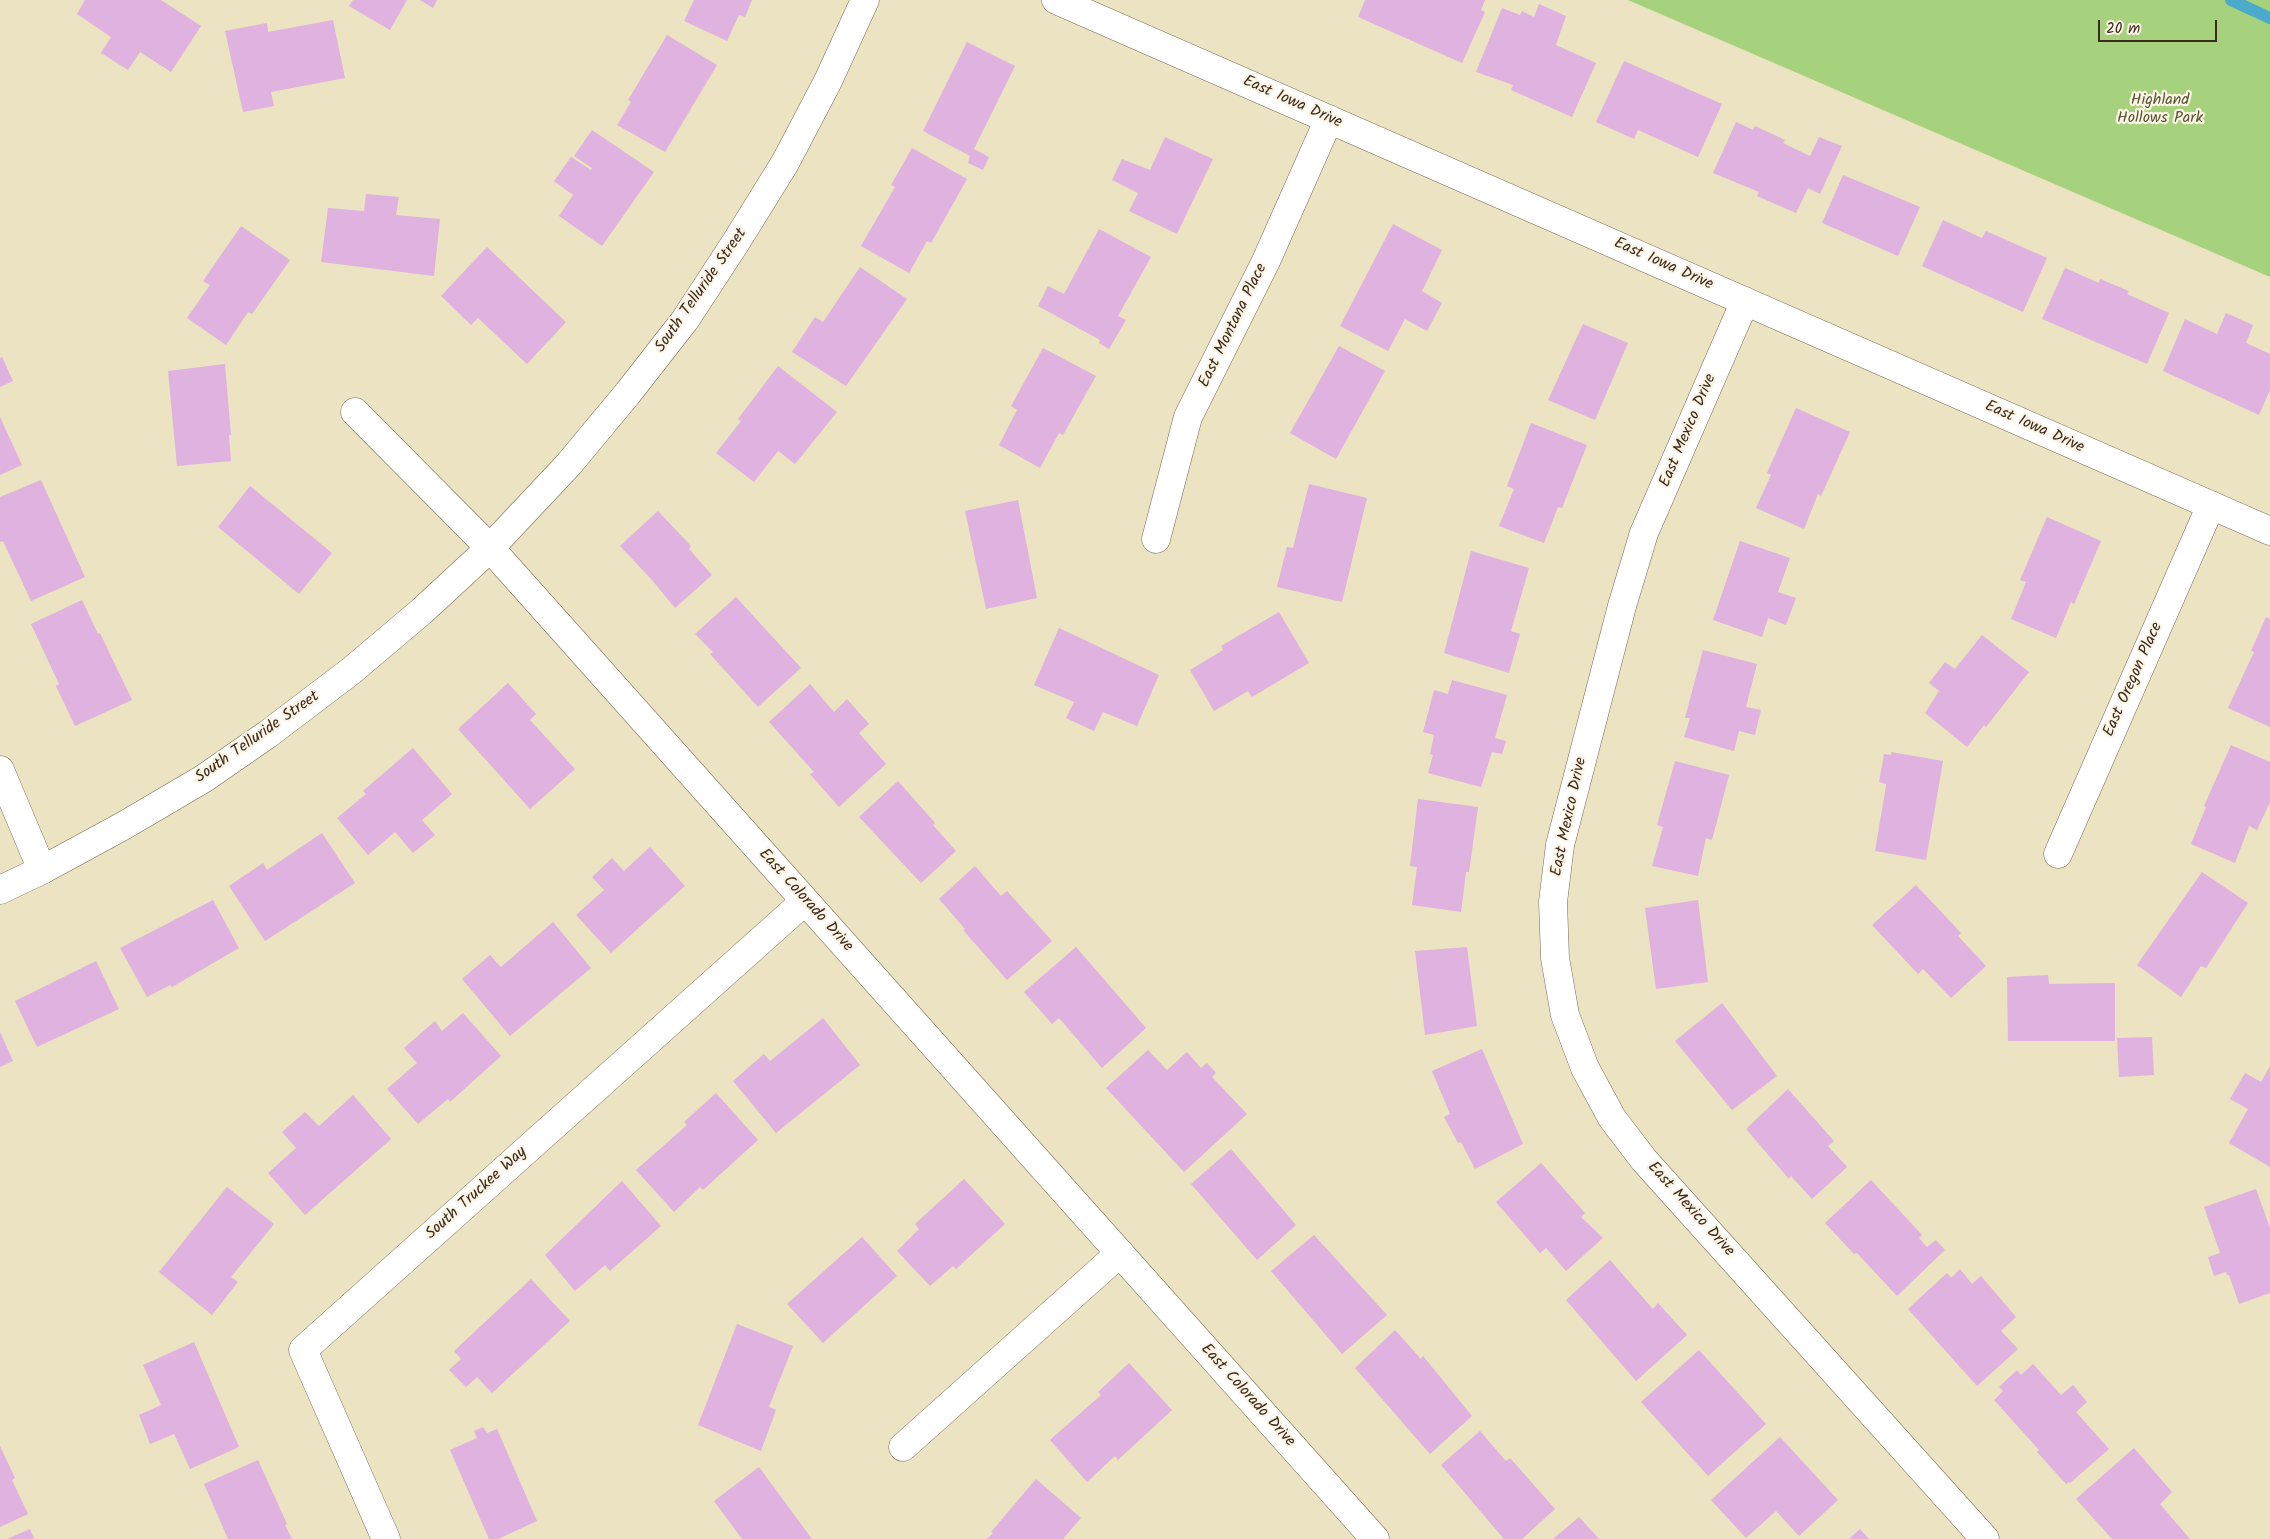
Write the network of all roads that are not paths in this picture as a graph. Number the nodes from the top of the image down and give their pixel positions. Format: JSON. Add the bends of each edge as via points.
{"nodes":[{"id":1,"x":865,"y":0,"type":"edge"},
{"id":2,"x":1056,"y":0,"type":"edge"},
{"id":3,"x":1329,"y":119,"type":"junction"},
{"id":4,"x":1745,"y":301,"type":"junction"},
{"id":5,"x":356,"y":412,"type":"dead end"},
{"id":6,"x":2211,"y":505,"type":"junction"},
{"id":7,"x":2270,"y":531,"type":"edge"},
{"id":8,"x":1156,"y":539,"type":"dead end"},
{"id":9,"x":490,"y":548,"type":"junction"},
{"id":10,"x":0,"y":770,"type":"edge"},
{"id":11,"x":2058,"y":854,"type":"dead end"},
{"id":12,"x":42,"y":870,"type":"junction"},
{"id":13,"x":0,"y":890,"type":"edge"},
{"id":14,"x":805,"y":901,"type":"junction"},
{"id":15,"x":1120,"y":1253,"type":"junction"},
{"id":16,"x":903,"y":1447,"type":"dead end"},
{"id":17,"x":386,"y":1539,"type":"edge"},
{"id":18,"x":1375,"y":1539,"type":"edge"},
{"id":19,"x":1985,"y":1539,"type":"edge"}],
"edges":[{"from":1,"to":9,"type":"street","name":"South Telluride Street","via":[[828,81],[784,163],[685,320],[569,464]]},
{"from":2,"to":3,"type":"street","name":"East Iowa Drive"},
{"from":3,"to":4,"type":"street","name":"East Iowa Drive"},
{"from":3,"to":8,"type":"street","name":"East Montana Place","via":[[1266,261],[1188,417]]},
{"from":4,"to":6,"type":"street","name":"East Iowa Drive"},
{"from":4,"to":19,"type":"street","name":"East Mexico Drive","via":[[1644,533],[1562,835],[1553,902],[1555,958],[1564,1005],[1585,1068],[1612,1118],[1644,1160]]},
{"from":5,"to":9,"type":"street"},
{"from":6,"to":7,"type":"street","name":"East Iowa Drive"},
{"from":6,"to":11,"type":"street","name":"East Oregon Place"},
{"from":9,"to":12,"type":"street","name":"South Telluride Street","via":[[351,671],[268,734],[187,788]]},
{"from":9,"to":14,"type":"street","name":"East Colorado Drive"},
{"from":10,"to":12,"type":"street"},
{"from":12,"to":13,"type":"street","name":"South Telluride Street"},
{"from":14,"to":15,"type":"street","name":"East Colorado Drive"},
{"from":14,"to":17,"type":"street","name":"South Truckee Way","via":[[303,1350]]},
{"from":15,"to":16,"type":"street"},
{"from":15,"to":18,"type":"street","name":"East Colorado Drive"}]}
